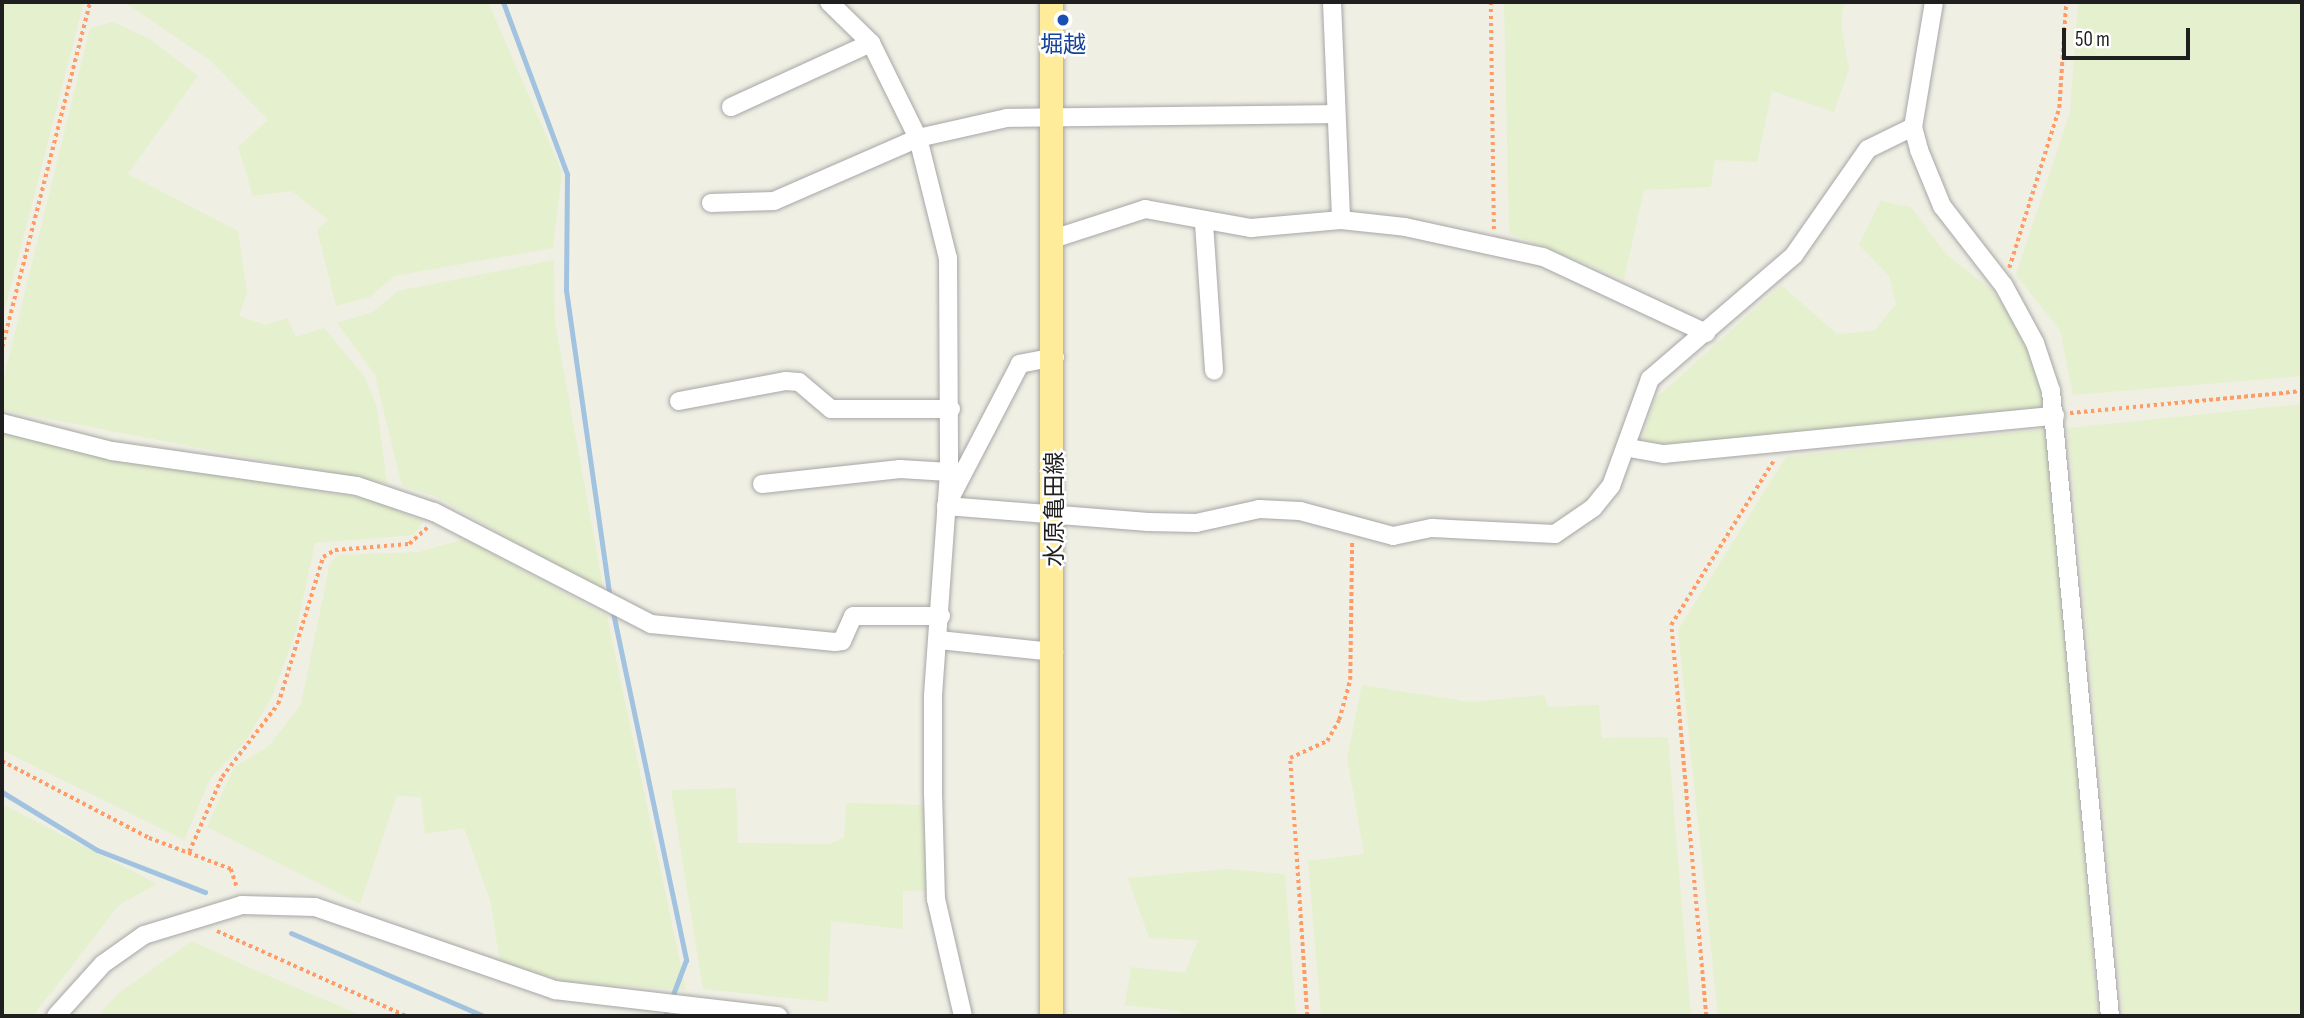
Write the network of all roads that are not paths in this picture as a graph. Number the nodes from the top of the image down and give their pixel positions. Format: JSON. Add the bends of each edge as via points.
{"nodes":[{"id":1,"x":829,"y":2,"type":"edge"},
{"id":2,"x":1051,"y":2,"type":"edge"},
{"id":3,"x":1332,"y":2,"type":"edge"},
{"id":4,"x":1934,"y":2,"type":"edge"},
{"id":5,"x":871,"y":43,"type":"junction"},
{"id":6,"x":731,"y":107,"type":"dead end"},
{"id":7,"x":1053,"y":113,"type":"junction"},
{"id":8,"x":1335,"y":114,"type":"junction"},
{"id":9,"x":1913,"y":127,"type":"junction"},
{"id":10,"x":918,"y":138,"type":"junction"},
{"id":11,"x":711,"y":203,"type":"dead end"},
{"id":12,"x":1341,"y":220,"type":"junction"},
{"id":13,"x":1204,"y":223,"type":"junction"},
{"id":14,"x":1056,"y":239,"type":"junction"},
{"id":15,"x":1706,"y":333,"type":"junction"},
{"id":16,"x":1055,"y":358,"type":"junction"},
{"id":17,"x":1214,"y":371,"type":"dead end"},
{"id":18,"x":679,"y":401,"type":"dead end"},
{"id":19,"x":951,"y":409,"type":"junction"},
{"id":20,"x":2055,"y":416,"type":"junction"},
{"id":21,"x":2,"y":423,"type":"edge"},
{"id":22,"x":1629,"y":448,"type":"junction"},
{"id":23,"x":949,"y":472,"type":"junction"},
{"id":24,"x":762,"y":484,"type":"dead end"},
{"id":25,"x":946,"y":506,"type":"junction"},
{"id":26,"x":1056,"y":518,"type":"junction"},
{"id":27,"x":941,"y":616,"type":"junction"},
{"id":28,"x":939,"y":640,"type":"junction"},
{"id":29,"x":1054,"y":652,"type":"junction"},
{"id":30,"x":56,"y":1016,"type":"edge"},
{"id":31,"x":778,"y":1016,"type":"edge"},
{"id":32,"x":963,"y":1016,"type":"edge"},
{"id":33,"x":1051,"y":1016,"type":"edge"},
{"id":34,"x":2110,"y":1016,"type":"edge"}],
"edges":[{"from":1,"to":5,"type":"street"},
{"from":2,"to":7,"type":"main road","name":"水原亀田線"},
{"from":3,"to":8,"type":"street"},
{"from":4,"to":9,"type":"street"},
{"from":5,"to":6,"type":"street"},
{"from":5,"to":10,"type":"street"},
{"from":7,"to":8,"type":"street"},
{"from":7,"to":10,"type":"street","via":[[976,122]]},
{"from":7,"to":14,"type":"main road","name":"水原亀田線"},
{"from":8,"to":12,"type":"street"},
{"from":9,"to":15,"type":"street","via":[[1868,149],[1794,255]]},
{"from":9,"to":20,"type":"street","via":[[1941,206],[2004,286],[2035,343]]},
{"from":10,"to":11,"type":"street","via":[[774,201]]},
{"from":10,"to":19,"type":"street","via":[[948,258]]},
{"from":12,"to":13,"type":"street","via":[[1251,228]]},
{"from":12,"to":15,"type":"street","via":[[1494,243],[1543,257]]},
{"from":13,"to":14,"type":"street","via":[[1144,209]]},
{"from":13,"to":17,"type":"street"},
{"from":14,"to":16,"type":"main road","name":"水原亀田線"},
{"from":15,"to":22,"type":"street","via":[[1650,379]]},
{"from":16,"to":25,"type":"street","via":[[1020,364]]},
{"from":16,"to":26,"type":"main road","name":"水原亀田線"},
{"from":18,"to":19,"type":"street","via":[[786,381],[799,382],[831,409]]},
{"from":19,"to":23,"type":"street"},
{"from":20,"to":22,"type":"street","via":[[1664,454]]},
{"from":20,"to":34,"type":"street"},
{"from":21,"to":27,"type":"street","via":[[112,451],[357,486],[434,512],[651,624],[835,642],[842,641],[853,616]]},
{"from":22,"to":26,"type":"street","via":[[1593,508],[1555,534],[1432,528],[1393,536],[1353,530],[1300,511],[1259,509],[1196,523]]},
{"from":23,"to":24,"type":"street","via":[[900,469]]},
{"from":23,"to":25,"type":"street"},
{"from":25,"to":26,"type":"street"},
{"from":25,"to":27,"type":"street"},
{"from":26,"to":29,"type":"main road","name":"水原亀田線"},
{"from":27,"to":28,"type":"street"},
{"from":28,"to":29,"type":"street"},
{"from":28,"to":32,"type":"street","via":[[933,696],[936,899]]},
{"from":29,"to":33,"type":"main road","name":"水原亀田線"},
{"from":30,"to":31,"type":"street","via":[[103,964],[144,935],[242,905],[314,907],[555,990]]}]}
